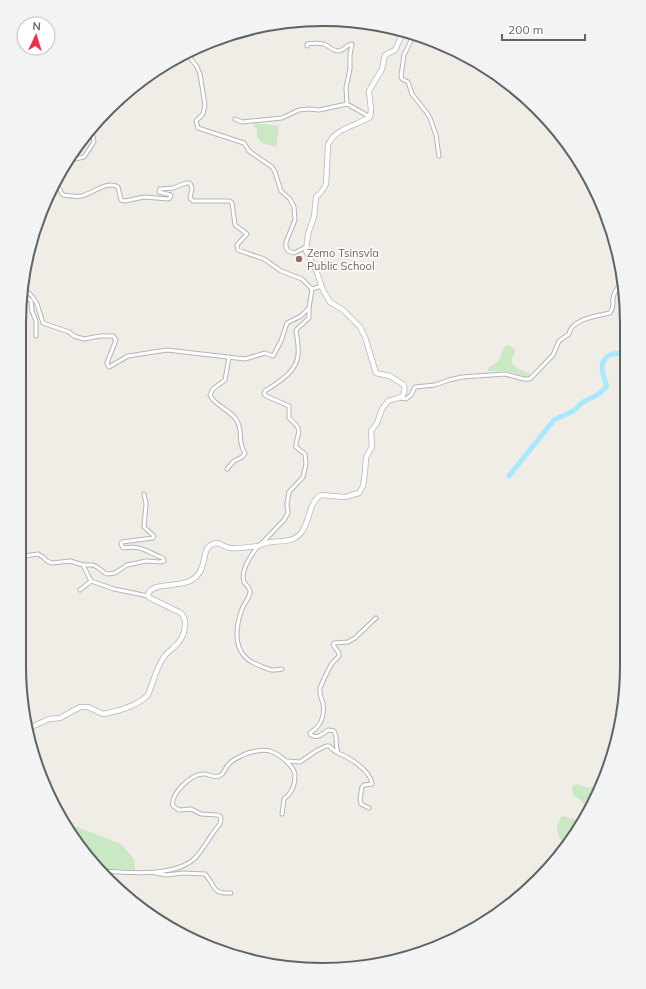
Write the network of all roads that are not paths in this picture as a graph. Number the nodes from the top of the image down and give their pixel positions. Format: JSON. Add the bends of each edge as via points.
{"nodes":[{"id":1,"x":402,"y":36,"type":"edge"},
{"id":2,"x":411,"y":40,"type":"edge"},
{"id":3,"x":307,"y":46,"type":"dead end"},
{"id":4,"x":190,"y":58,"type":"edge"},
{"id":5,"x":347,"y":104,"type":"junction"},
{"id":6,"x":370,"y":117,"type":"junction"},
{"id":7,"x":235,"y":119,"type":"dead end"},
{"id":8,"x":93,"y":135,"type":"edge"},
{"id":9,"x":438,"y":156,"type":"dead end"},
{"id":10,"x":75,"y":159,"type":"edge"},
{"id":11,"x":59,"y":188,"type":"edge"},
{"id":12,"x":306,"y":247,"type":"junction"},
{"id":13,"x":322,"y":286,"type":"junction"},
{"id":14,"x":312,"y":288,"type":"junction"},
{"id":15,"x":617,"y":288,"type":"edge"},
{"id":16,"x":28,"y":293,"type":"edge"},
{"id":17,"x":28,"y":298,"type":"edge"},
{"id":18,"x":310,"y":308,"type":"junction"},
{"id":19,"x":36,"y":336,"type":"dead end"},
{"id":20,"x":229,"y":357,"type":"junction"},
{"id":21,"x":400,"y":398,"type":"junction"},
{"id":22,"x":227,"y":470,"type":"dead end"},
{"id":23,"x":144,"y":494,"type":"dead end"},
{"id":24,"x":258,"y":546,"type":"junction"},
{"id":25,"x":26,"y":556,"type":"edge"},
{"id":26,"x":83,"y":565,"type":"junction"},
{"id":27,"x":91,"y":581,"type":"junction"},
{"id":28,"x":80,"y":590,"type":"dead end"},
{"id":29,"x":148,"y":596,"type":"junction"},
{"id":30,"x":376,"y":618,"type":"dead end"},
{"id":31,"x":282,"y":669,"type":"dead end"},
{"id":32,"x":33,"y":726,"type":"edge"},
{"id":33,"x":338,"y":753,"type":"junction"},
{"id":34,"x":287,"y":761,"type":"junction"},
{"id":35,"x":369,"y":808,"type":"dead end"},
{"id":36,"x":282,"y":814,"type":"dead end"},
{"id":37,"x":108,"y":871,"type":"edge"},
{"id":38,"x":152,"y":872,"type":"junction"},
{"id":39,"x":231,"y":893,"type":"dead end"}],
"edges":[{"from":1,"to":6,"type":"street","via":[[395,50],[385,55],[382,69],[369,91]]},
{"from":2,"to":9,"type":"street","via":[[404,55],[401,76],[408,82],[412,94],[430,118],[436,135]]},
{"from":3,"to":5,"type":"street","via":[[318,43],[338,51],[352,44],[346,88]]},
{"from":4,"to":12,"type":"street","via":[[200,74],[205,105],[203,114],[196,124],[198,128],[244,143],[249,151],[272,167],[281,191],[294,207],[295,220],[286,247],[294,253]]},
{"from":5,"to":6,"type":"street"},
{"from":5,"to":7,"type":"street","via":[[319,110],[299,110],[282,118],[242,122]]},
{"from":6,"to":12,"type":"street","via":[[344,129],[328,145],[326,184],[316,197]]},
{"from":8,"to":10,"type":"street","via":[[94,142],[84,157]]},
{"from":11,"to":14,"type":"street","via":[[63,195],[77,197],[108,185],[116,185],[121,200],[125,202],[144,198],[168,199],[171,195],[159,192],[160,189],[190,183],[190,198],[193,201],[232,203],[235,225],[247,234],[237,245],[238,250],[302,279]]},
{"from":12,"to":13,"type":"street"},
{"from":13,"to":14,"type":"street"},
{"from":13,"to":21,"type":"street","via":[[330,302],[343,310],[360,327],[376,373],[390,376],[404,385],[405,391]]},
{"from":14,"to":18,"type":"street"},
{"from":15,"to":21,"type":"street","via":[[610,313],[574,324],[569,334],[559,341],[553,355],[530,379],[505,374],[462,377],[435,385],[415,387],[406,399]]},
{"from":16,"to":20,"type":"street","via":[[37,304],[43,323],[84,339],[113,336],[116,340],[107,363],[109,367],[128,356],[167,350]]},
{"from":17,"to":19,"type":"street","via":[[31,301],[36,321]]},
{"from":18,"to":20,"type":"street","via":[[287,323],[273,356],[265,353],[245,359]]},
{"from":18,"to":24,"type":"street","via":[[308,318],[296,330],[298,356],[295,365],[283,379],[264,394],[289,406],[289,418],[299,430],[295,441],[296,447],[305,454],[305,470],[303,477],[289,492],[288,513],[284,520],[266,541]]},
{"from":20,"to":22,"type":"street","via":[[225,380],[213,389],[210,395],[239,423],[240,443],[245,453]]},
{"from":21,"to":24,"type":"street","via":[[388,401],[371,431],[372,447],[366,458],[366,472],[359,493],[346,497],[321,495],[311,508],[301,533],[286,541]]},
{"from":23,"to":26,"type":"street","via":[[144,527],[154,536],[127,540],[122,542],[121,546],[146,550],[163,558],[164,561],[127,565],[115,573],[108,574],[95,566]]},
{"from":24,"to":29,"type":"street","via":[[210,546],[205,552],[203,568],[195,578],[176,585],[154,588]]},
{"from":24,"to":31,"type":"street","via":[[243,575],[250,593],[242,609],[236,634],[242,653],[250,661],[265,669]]},
{"from":25,"to":26,"type":"street","via":[[38,554],[52,563],[70,562]]},
{"from":26,"to":27,"type":"street"},
{"from":27,"to":28,"type":"street"},
{"from":27,"to":29,"type":"street"},
{"from":29,"to":32,"type":"street","via":[[181,613],[185,624],[178,644],[164,657],[148,695],[139,702],[108,714],[80,707],[60,718],[49,719]]},
{"from":30,"to":33,"type":"street","via":[[348,642],[334,643],[339,656],[331,663],[320,689],[323,704],[322,721],[310,733],[315,737],[328,730],[334,731]]},
{"from":33,"to":34,"type":"street","via":[[326,746],[300,762]]},
{"from":33,"to":35,"type":"street","via":[[348,756],[373,782],[362,786],[360,794],[361,804]]},
{"from":34,"to":36,"type":"street","via":[[295,775],[294,786],[284,799]]},
{"from":34,"to":38,"type":"street","via":[[271,751],[250,752],[237,758],[217,777],[202,774],[184,783],[173,800],[173,806],[179,810],[191,809],[201,814],[220,816],[220,824],[196,857],[181,867]]},
{"from":37,"to":38,"type":"street"},
{"from":38,"to":39,"type":"street","via":[[167,875],[205,874],[218,892]]}]}
